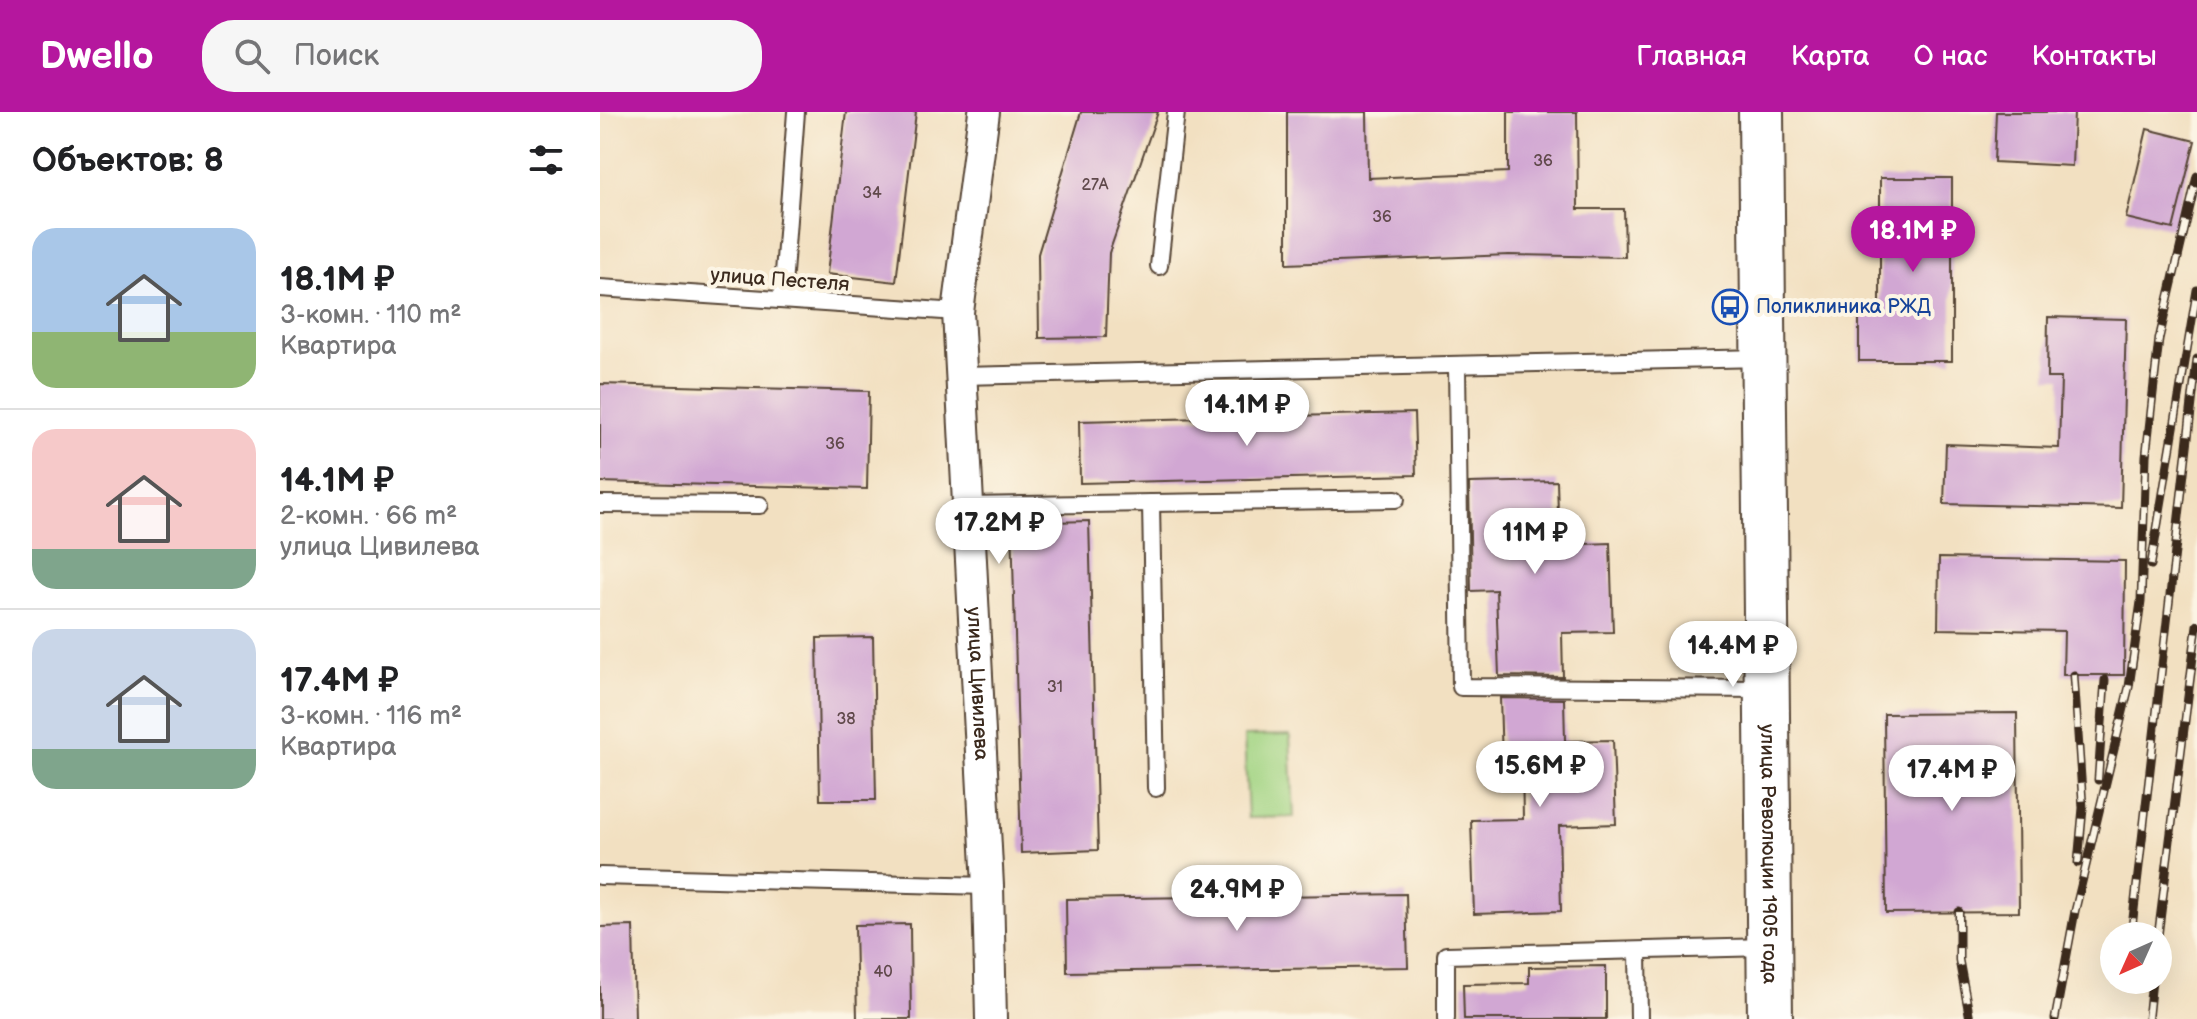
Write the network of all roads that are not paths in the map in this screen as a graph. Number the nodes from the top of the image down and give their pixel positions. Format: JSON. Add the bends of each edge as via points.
{"nodes":[{"id":1,"x":796,"y":112,"type":"edge"},
{"id":2,"x":984,"y":112,"type":"edge"},
{"id":3,"x":1176,"y":112,"type":"edge"},
{"id":4,"x":1761,"y":112,"type":"edge"},
{"id":5,"x":1159,"y":266,"type":"dead end"},
{"id":6,"x":600,"y":288,"type":"edge"},
{"id":7,"x":782,"y":300,"type":"junction"},
{"id":8,"x":958,"y":312,"type":"junction"},
{"id":9,"x":1764,"y":358,"type":"junction"},
{"id":10,"x":1457,"y":365,"type":"junction"},
{"id":11,"x":961,"y":376,"type":"junction"},
{"id":12,"x":1396,"y":499,"type":"dead end"},
{"id":13,"x":1151,"y":503,"type":"junction"},
{"id":14,"x":600,"y":504,"type":"edge"},
{"id":15,"x":760,"y":505,"type":"dead end"},
{"id":16,"x":968,"y":506,"type":"junction"},
{"id":17,"x":1767,"y":689,"type":"junction"},
{"id":18,"x":1156,"y":788,"type":"dead end"},
{"id":19,"x":600,"y":876,"type":"edge"},
{"id":20,"x":988,"y":886,"type":"junction"},
{"id":21,"x":1770,"y":947,"type":"junction"},
{"id":22,"x":1638,"y":951,"type":"junction"},
{"id":23,"x":991,"y":1019,"type":"edge"},
{"id":24,"x":1446,"y":1019,"type":"edge"},
{"id":25,"x":1639,"y":1019,"type":"edge"},
{"id":26,"x":1770,"y":1019,"type":"edge"}],
"edges":[{"from":1,"to":7,"type":"lane"},
{"from":2,"to":8,"type":"street","name":"улица Цивилева"},
{"from":3,"to":5,"type":"lane"},
{"from":4,"to":9,"type":"main road","name":"улица Революции 1905 года"},
{"from":6,"to":7,"type":"lane","name":"улица Пестеля"},
{"from":7,"to":8,"type":"lane","name":"улица Пестеля"},
{"from":8,"to":11,"type":"street","name":"улица Цивилева"},
{"from":9,"to":10,"type":"lane"},
{"from":9,"to":17,"type":"main road","name":"улица Революции 1905 года"},
{"from":10,"to":11,"type":"lane"},
{"from":10,"to":17,"type":"lane","via":[[1461,687]]},
{"from":11,"to":16,"type":"street","name":"улица Цивилева"},
{"from":12,"to":13,"type":"lane"},
{"from":13,"to":16,"type":"lane"},
{"from":13,"to":18,"type":"lane"},
{"from":14,"to":15,"type":"lane"},
{"from":16,"to":20,"type":"street","name":"улица Цивилева"},
{"from":17,"to":21,"type":"main road","name":"улица Революции 1905 года"},
{"from":19,"to":20,"type":"lane"},
{"from":20,"to":23,"type":"street","name":"улица Цивилева"},
{"from":21,"to":22,"type":"lane"},
{"from":21,"to":26,"type":"main road","name":"улица Революции 1905 года"},
{"from":22,"to":24,"type":"lane","via":[[1446,955]]},
{"from":22,"to":25,"type":"lane"}]}
